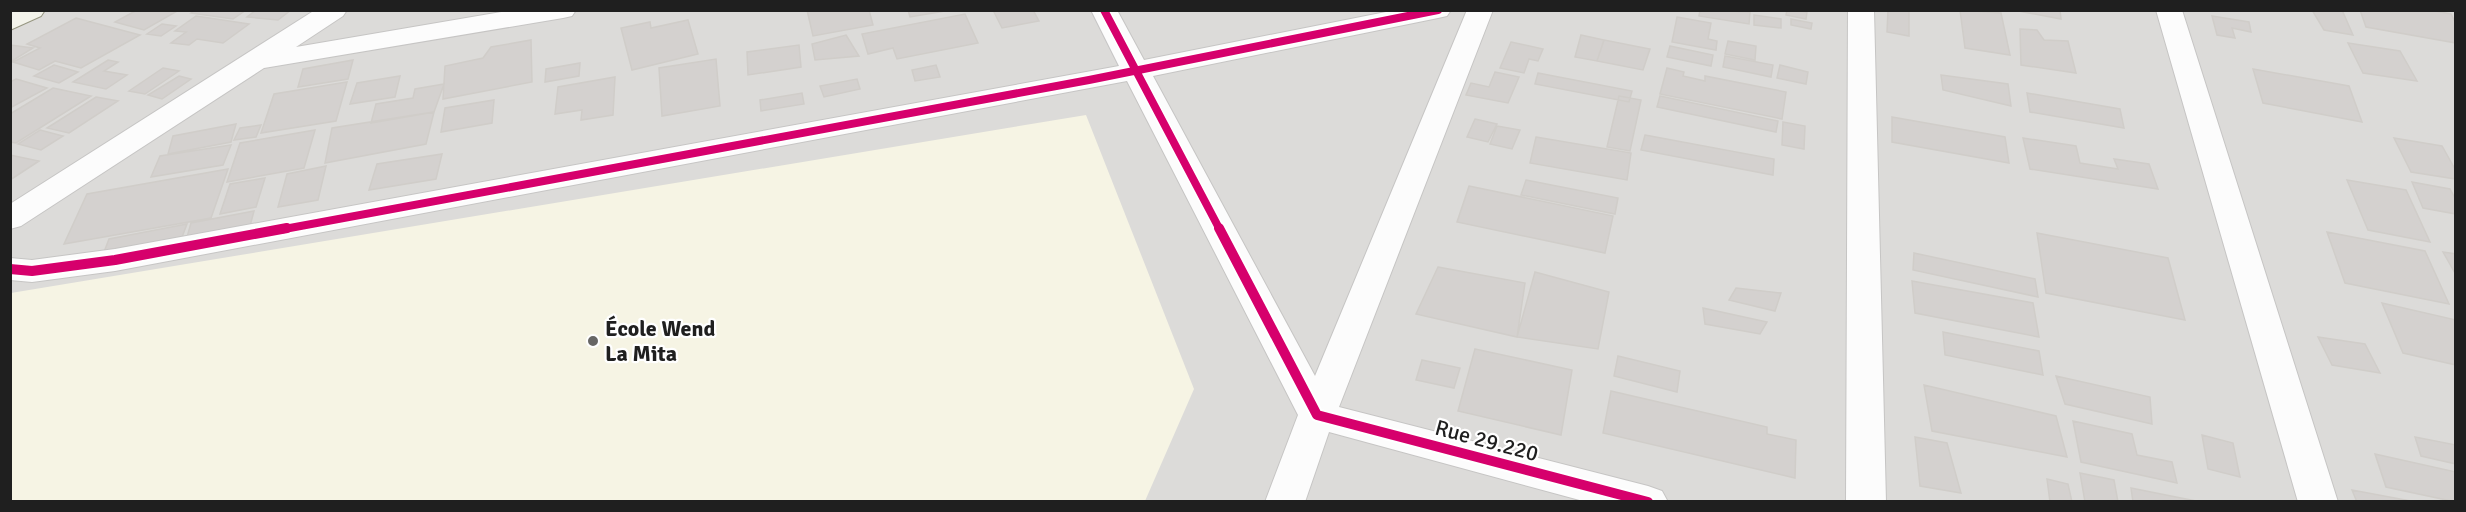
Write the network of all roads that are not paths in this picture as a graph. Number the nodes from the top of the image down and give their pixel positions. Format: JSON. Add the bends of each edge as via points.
{"nodes":[{"id":1,"x":32,"y":10,"type":"edge"},
{"id":2,"x":334,"y":10,"type":"edge"},
{"id":3,"x":563,"y":10,"type":"edge"},
{"id":4,"x":1104,"y":10,"type":"edge"},
{"id":5,"x":1437,"y":10,"type":"edge"},
{"id":6,"x":1480,"y":10,"type":"edge"},
{"id":7,"x":1861,"y":10,"type":"edge"},
{"id":8,"x":2169,"y":10,"type":"edge"},
{"id":9,"x":10,"y":22,"type":"edge"},
{"id":10,"x":254,"y":63,"type":"junction"},
{"id":11,"x":1135,"y":70,"type":"junction"},
{"id":12,"x":10,"y":219,"type":"edge"},
{"id":13,"x":10,"y":269,"type":"edge"},
{"id":14,"x":1317,"y":415,"type":"junction"},
{"id":15,"x":1285,"y":501,"type":"edge"},
{"id":16,"x":1648,"y":501,"type":"edge"},
{"id":17,"x":1866,"y":501,"type":"edge"},
{"id":18,"x":2318,"y":501,"type":"edge"}],
"edges":[{"from":1,"to":9,"type":"main road"},
{"from":2,"to":10,"type":"street"},
{"from":3,"to":10,"type":"street"},
{"from":4,"to":11,"type":"street"},
{"from":5,"to":11,"type":"street"},
{"from":6,"to":14,"type":"street"},
{"from":7,"to":17,"type":"street"},
{"from":8,"to":18,"type":"street"},
{"from":10,"to":12,"type":"street"},
{"from":11,"to":13,"type":"street","via":[[115,260],[32,271]]},
{"from":11,"to":14,"type":"street"},
{"from":14,"to":15,"type":"street"},
{"from":14,"to":16,"type":"street","name":"Rue 29.220"}]}
